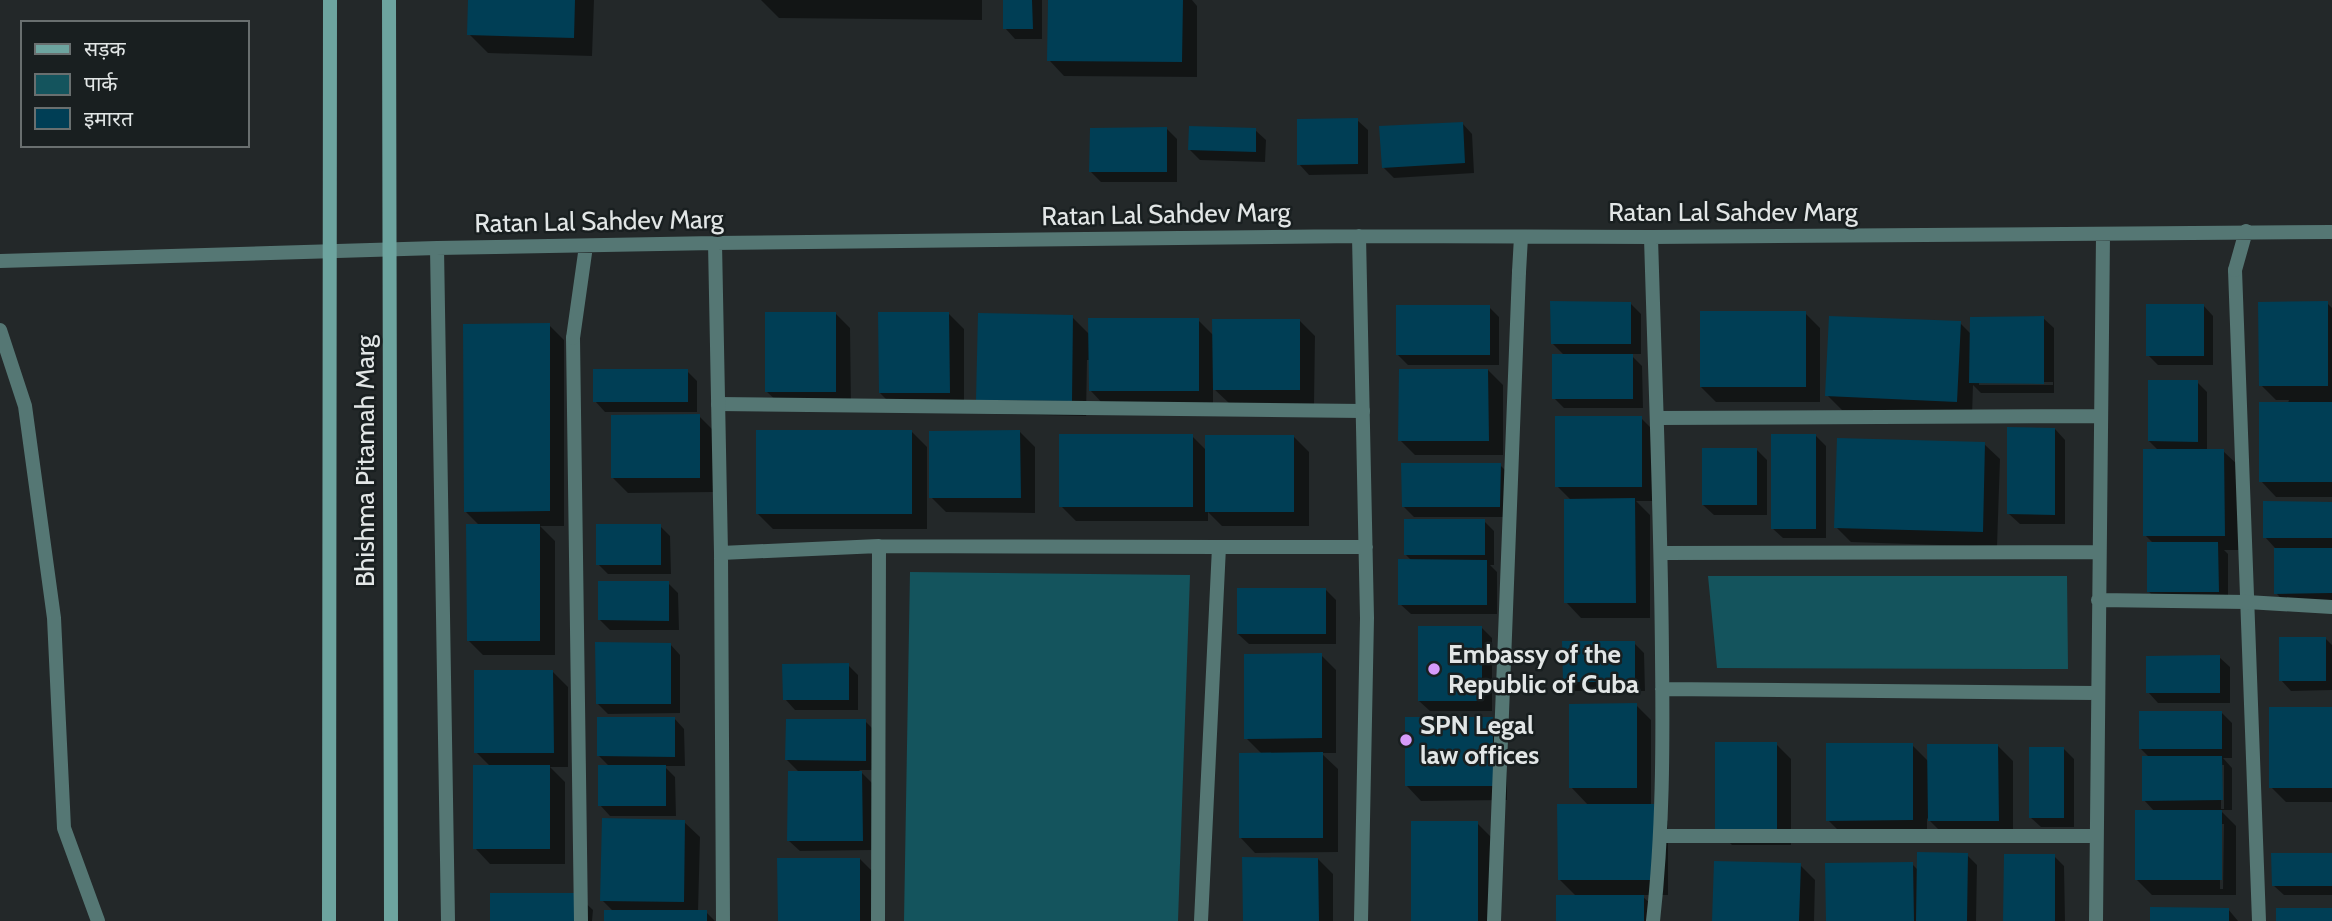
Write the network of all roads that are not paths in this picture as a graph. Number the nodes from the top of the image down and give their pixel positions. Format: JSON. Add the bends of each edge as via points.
{"nodes":[{"id":1,"x":330,"y":0,"type":"edge"},
{"id":2,"x":389,"y":0,"type":"edge"},
{"id":3,"x":2246,"y":231,"type":"junction"},
{"id":4,"x":2332,"y":232,"type":"edge"},
{"id":5,"x":2103,"y":235,"type":"junction"},
{"id":6,"x":1359,"y":236,"type":"junction"},
{"id":7,"x":1521,"y":237,"type":"junction"},
{"id":8,"x":1651,"y":237,"type":"junction"},
{"id":9,"x":715,"y":243,"type":"junction"},
{"id":10,"x":586,"y":246,"type":"junction"},
{"id":11,"x":437,"y":248,"type":"junction"},
{"id":12,"x":0,"y":261,"type":"edge"},
{"id":13,"x":0,"y":330,"type":"edge"},
{"id":14,"x":718,"y":404,"type":"junction"},
{"id":15,"x":1363,"y":411,"type":"junction"},
{"id":16,"x":2101,"y":416,"type":"junction"},
{"id":17,"x":1657,"y":418,"type":"junction"},
{"id":18,"x":880,"y":546,"type":"junction"},
{"id":19,"x":1219,"y":547,"type":"junction"},
{"id":20,"x":1366,"y":547,"type":"junction"},
{"id":21,"x":2099,"y":552,"type":"junction"},
{"id":22,"x":721,"y":553,"type":"junction"},
{"id":23,"x":1661,"y":553,"type":"junction"},
{"id":24,"x":2098,"y":600,"type":"junction"},
{"id":25,"x":2247,"y":602,"type":"junction"},
{"id":26,"x":2332,"y":607,"type":"edge"},
{"id":27,"x":1662,"y":689,"type":"junction"},
{"id":28,"x":2097,"y":693,"type":"junction"},
{"id":29,"x":1661,"y":836,"type":"junction"},
{"id":30,"x":2096,"y":836,"type":"junction"},
{"id":31,"x":98,"y":921,"type":"edge"},
{"id":32,"x":329,"y":921,"type":"edge"},
{"id":33,"x":391,"y":921,"type":"edge"},
{"id":34,"x":448,"y":921,"type":"edge"},
{"id":35,"x":581,"y":921,"type":"edge"},
{"id":36,"x":723,"y":921,"type":"edge"},
{"id":37,"x":878,"y":921,"type":"edge"},
{"id":38,"x":1201,"y":921,"type":"edge"},
{"id":39,"x":1360,"y":921,"type":"edge"},
{"id":40,"x":1494,"y":921,"type":"edge"},
{"id":41,"x":1653,"y":921,"type":"edge"},
{"id":42,"x":2096,"y":921,"type":"edge"},
{"id":43,"x":2259,"y":921,"type":"edge"}],
"edges":[{"from":1,"to":32,"type":"main road","name":"Bhishma Pitamah Marg"},
{"from":2,"to":33,"type":"main road","name":"Bhishma Pitamah Marg"},
{"from":3,"to":4,"type":"street","name":"Ratan Lal Sahdev Marg"},
{"from":3,"to":5,"type":"street","name":"Ratan Lal Sahdev Marg"},
{"from":3,"to":25,"type":"street","via":[[2235,270]]},
{"from":5,"to":8,"type":"street","name":"Ratan Lal Sahdev Marg"},
{"from":5,"to":16,"type":"street"},
{"from":6,"to":7,"type":"street","name":"Ratan Lal Sahdev Marg"},
{"from":6,"to":9,"type":"street","name":"Ratan Lal Sahdev Marg"},
{"from":6,"to":15,"type":"street"},
{"from":7,"to":8,"type":"street","name":"Ratan Lal Sahdev Marg"},
{"from":7,"to":40,"type":"street"},
{"from":8,"to":17,"type":"street"},
{"from":9,"to":10,"type":"street","name":"Ratan Lal Sahdev Marg"},
{"from":9,"to":14,"type":"street"},
{"from":10,"to":11,"type":"street","name":"Ratan Lal Sahdev Marg"},
{"from":10,"to":35,"type":"street","via":[[573,338]]},
{"from":11,"to":12,"type":"street","name":"Ratan Lal Sahdev Marg"},
{"from":11,"to":34,"type":"street"},
{"from":13,"to":31,"type":"street","via":[[25,406],[54,618],[64,828]]},
{"from":14,"to":15,"type":"street"},
{"from":14,"to":22,"type":"street"},
{"from":15,"to":20,"type":"street"},
{"from":16,"to":17,"type":"street"},
{"from":16,"to":21,"type":"street"},
{"from":17,"to":23,"type":"street"},
{"from":18,"to":19,"type":"street"},
{"from":18,"to":22,"type":"street"},
{"from":18,"to":37,"type":"street"},
{"from":19,"to":20,"type":"street"},
{"from":19,"to":38,"type":"street"},
{"from":20,"to":39,"type":"street"},
{"from":21,"to":23,"type":"street"},
{"from":21,"to":24,"type":"street"},
{"from":22,"to":36,"type":"street"},
{"from":23,"to":27,"type":"street"},
{"from":24,"to":25,"type":"street"},
{"from":24,"to":28,"type":"street"},
{"from":25,"to":26,"type":"street"},
{"from":25,"to":43,"type":"street"},
{"from":27,"to":28,"type":"street"},
{"from":27,"to":29,"type":"street"},
{"from":28,"to":30,"type":"street"},
{"from":29,"to":30,"type":"street"},
{"from":29,"to":41,"type":"street"},
{"from":30,"to":42,"type":"street"}]}
